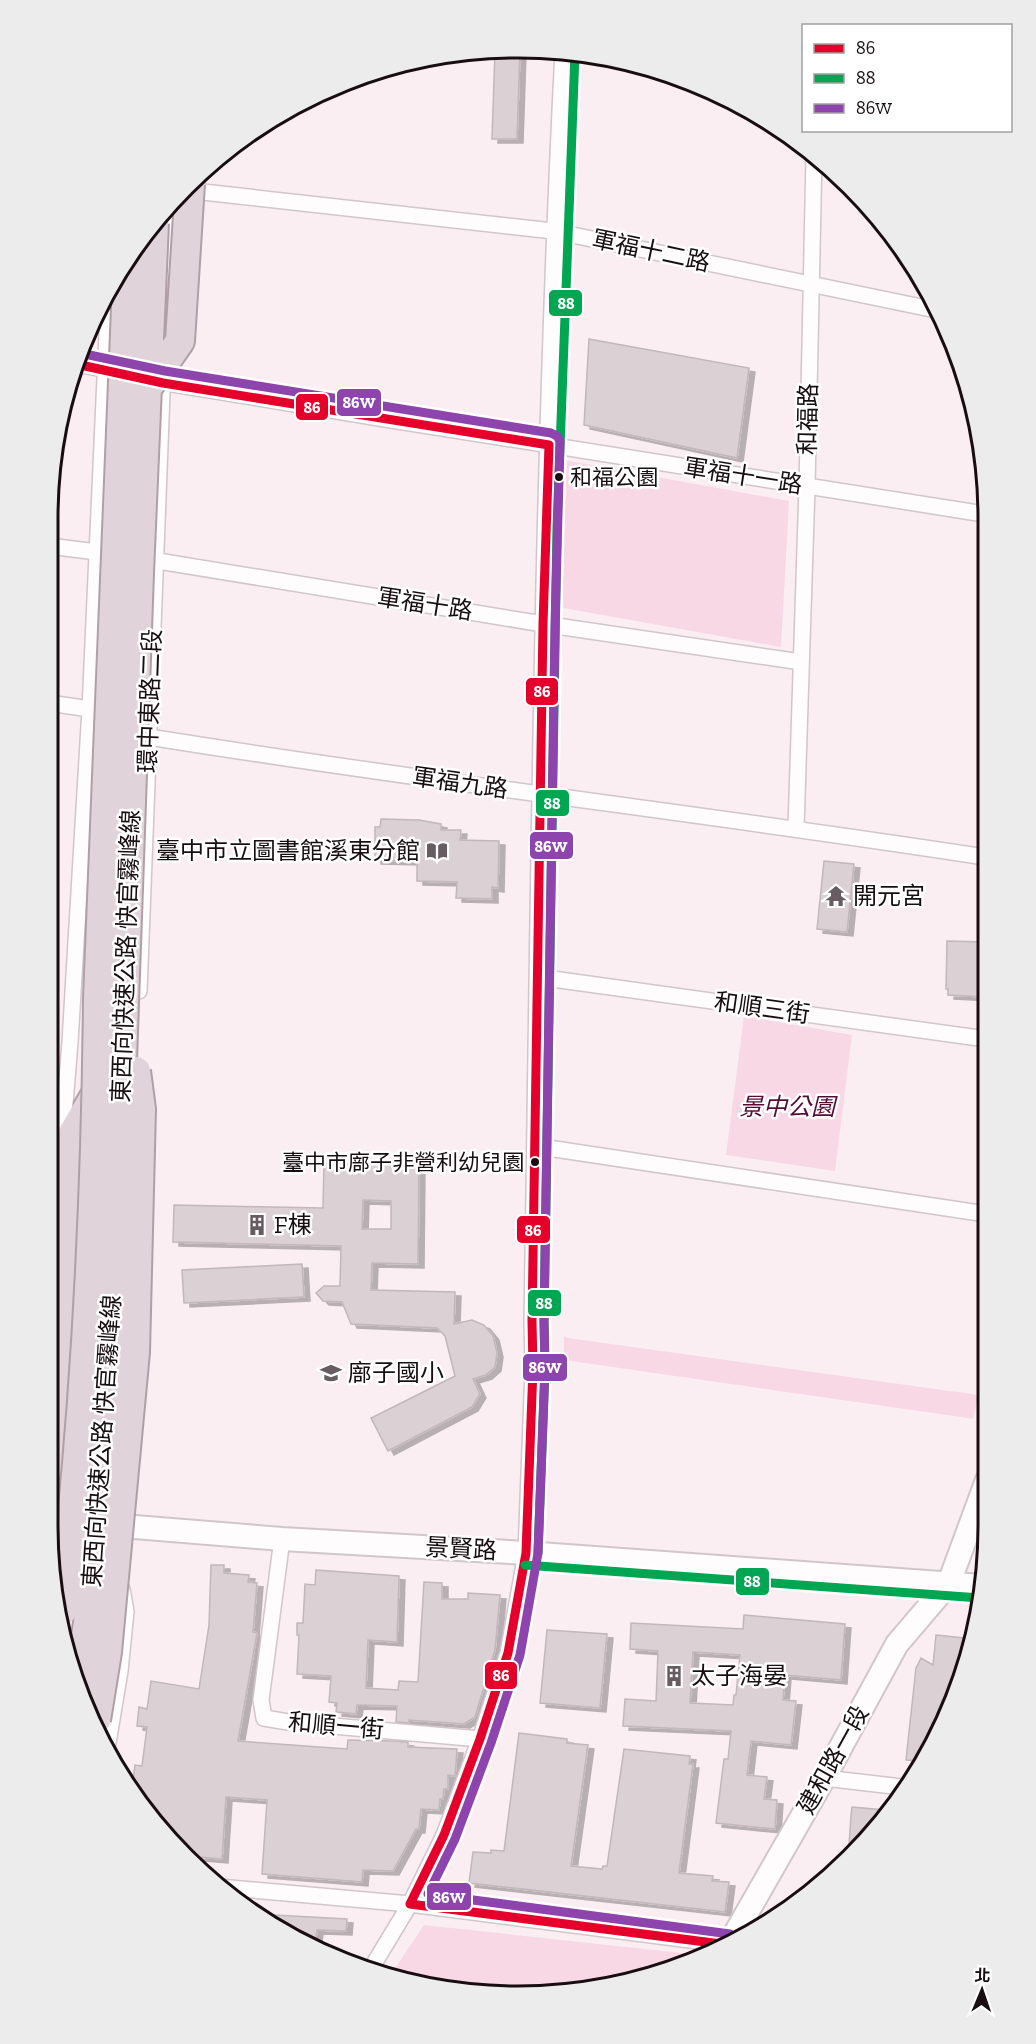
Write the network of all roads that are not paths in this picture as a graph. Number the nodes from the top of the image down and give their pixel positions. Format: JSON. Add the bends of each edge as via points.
{"nodes":[{"id":1,"x":563,"y":60,"type":"edge"},
{"id":2,"x":814,"y":167,"type":"edge"},
{"id":3,"x":195,"y":191,"type":"edge"},
{"id":4,"x":189,"y":198,"type":"edge"},
{"id":5,"x":172,"y":216,"type":"edge"},
{"id":6,"x":554,"y":231,"type":"junction"},
{"id":7,"x":154,"y":237,"type":"edge"},
{"id":8,"x":127,"y":277,"type":"edge"},
{"id":9,"x":811,"y":285,"type":"junction"},
{"id":10,"x":926,"y":308,"type":"edge"},
{"id":11,"x":108,"y":312,"type":"edge"},
{"id":12,"x":85,"y":366,"type":"edge"},
{"id":13,"x":104,"y":369,"type":"junction"},
{"id":14,"x":155,"y":385,"type":"junction"},
{"id":15,"x":549,"y":445,"type":"junction"},
{"id":16,"x":807,"y":487,"type":"junction"},
{"id":17,"x":978,"y":513,"type":"edge"},
{"id":18,"x":58,"y":547,"type":"edge"},
{"id":19,"x":98,"y":552,"type":"junction"},
{"id":20,"x":156,"y":561,"type":"junction"},
{"id":21,"x":543,"y":624,"type":"junction"},
{"id":22,"x":801,"y":662,"type":"junction"},
{"id":23,"x":58,"y":704,"type":"edge"},
{"id":24,"x":90,"y":709,"type":"junction"},
{"id":25,"x":149,"y":737,"type":"junction"},
{"id":26,"x":541,"y":795,"type":"junction"},
{"id":27,"x":796,"y":828,"type":"junction"},
{"id":28,"x":978,"y":856,"type":"edge"},
{"id":29,"x":538,"y":977,"type":"junction"},
{"id":30,"x":125,"y":996,"type":"junction"},
{"id":31,"x":978,"y":1038,"type":"edge"},
{"id":32,"x":97,"y":1092,"type":"junction"},
{"id":33,"x":535,"y":1146,"type":"junction"},
{"id":34,"x":58,"y":1185,"type":"edge"},
{"id":35,"x":978,"y":1213,"type":"edge"},
{"id":36,"x":58,"y":1356,"type":"edge"},
{"id":37,"x":978,"y":1504,"type":"edge"},
{"id":38,"x":58,"y":1517,"type":"edge"},
{"id":39,"x":110,"y":1525,"type":"junction"},
{"id":40,"x":282,"y":1539,"type":"junction"},
{"id":41,"x":526,"y":1553,"type":"junction"},
{"id":42,"x":949,"y":1583,"type":"junction"},
{"id":43,"x":974,"y":1585,"type":"edge"},
{"id":44,"x":63,"y":1595,"type":"edge"},
{"id":45,"x":82,"y":1669,"type":"edge"},
{"id":46,"x":88,"y":1688,"type":"edge"},
{"id":47,"x":97,"y":1711,"type":"edge"},
{"id":48,"x":109,"y":1735,"type":"edge"},
{"id":49,"x":480,"y":1739,"type":"junction"},
{"id":50,"x":824,"y":1778,"type":"junction"},
{"id":51,"x":896,"y":1786,"type":"edge"},
{"id":52,"x":235,"y":1888,"type":"edge"},
{"id":53,"x":410,"y":1904,"type":"junction"},
{"id":54,"x":738,"y":1929,"type":"edge"},
{"id":55,"x":711,"y":1943,"type":"edge"},
{"id":56,"x":375,"y":1962,"type":"edge"}],
"edges":[{"from":1,"to":6,"type":"street"},
{"from":2,"to":9,"type":"street","name":"和福路"},
{"from":3,"to":6,"type":"street","name":"軍福十二路"},
{"from":4,"to":14,"type":"highway","bridge":true,"via":[[180,341]]},
{"from":5,"to":14,"type":"street","name":"環中東路二段"},
{"from":6,"to":9,"type":"street","name":"軍福十二路"},
{"from":6,"to":15,"type":"street"},
{"from":7,"to":14,"type":"highway","name":"東西向快速公路 快官霧峰線","bridge":true},
{"from":8,"to":32,"type":"highway","name":"東西向快速公路 快官霧峰線","bridge":true},
{"from":9,"to":10,"type":"street","name":"軍福十二路"},
{"from":9,"to":16,"type":"street","name":"和福路"},
{"from":11,"to":13,"type":"street"},
{"from":12,"to":13,"type":"street","name":"軍福十一路"},
{"from":13,"to":14,"type":"street","name":"軍福十一路"},
{"from":13,"to":19,"type":"street"},
{"from":14,"to":15,"type":"street","name":"軍福十一路"},
{"from":14,"to":20,"type":"street","name":"環中東路二段"},
{"from":14,"to":30,"type":"highway","name":"東西向快速公路 快官霧峰線","bridge":true,"via":[[138,585]]},
{"from":15,"to":16,"type":"street","name":"軍福十一路"},
{"from":15,"to":21,"type":"street"},
{"from":16,"to":17,"type":"street","name":"軍福十一路"},
{"from":16,"to":22,"type":"street","name":"和福路"},
{"from":18,"to":19,"type":"street","name":"軍福十路"},
{"from":19,"to":20,"type":"street","name":"軍福十路"},
{"from":19,"to":24,"type":"street"},
{"from":20,"to":21,"type":"street","name":"軍福十路"},
{"from":20,"to":25,"type":"street","name":"環中東路二段"},
{"from":21,"to":22,"type":"street","name":"軍福十路"},
{"from":21,"to":26,"type":"street"},
{"from":22,"to":27,"type":"street","name":"和福路"},
{"from":23,"to":24,"type":"street","name":"軍福九路"},
{"from":24,"to":25,"type":"street","name":"軍福九路"},
{"from":24,"to":34,"type":"street"},
{"from":25,"to":26,"type":"street","name":"軍福九路"},
{"from":25,"to":39,"type":"street","name":"環中東路二段","via":[[126,1280]]},
{"from":26,"to":27,"type":"street","name":"軍福九路"},
{"from":26,"to":29,"type":"street"},
{"from":27,"to":28,"type":"street","name":"軍福九路"},
{"from":29,"to":31,"type":"street","name":"和順三街"},
{"from":29,"to":33,"type":"street"},
{"from":30,"to":45,"type":"highway","name":"東西向快速公路 快官霧峰線","bridge":true,"via":[[115,1261],[93,1586]]},
{"from":30,"to":47,"type":"highway","bridge":true,"via":[[141,1109],[135,1352],[108,1641]]},
{"from":32,"to":36,"type":"highway","via":[[73,1133]]},
{"from":32,"to":44,"type":"highway","name":"東西向快速公路 快官霧峰線","bridge":true,"via":[[86,1337]]},
{"from":33,"to":35,"type":"street"},
{"from":33,"to":41,"type":"street"},
{"from":37,"to":42,"type":"street"},
{"from":38,"to":39,"type":"street","name":"景賢路"},
{"from":39,"to":40,"type":"street","name":"景賢路"},
{"from":39,"to":46,"type":"street","name":"環中東路二段"},
{"from":39,"to":48,"type":"street","name":"環中東路二段","via":[[126,1611]]},
{"from":40,"to":41,"type":"street","name":"景賢路"},
{"from":40,"to":49,"type":"street","name":"和順一街","via":[[261,1700],[264,1718]]},
{"from":41,"to":42,"type":"street","name":"景賢路"},
{"from":41,"to":49,"type":"street","via":[[508,1653]]},
{"from":42,"to":43,"type":"street","name":"景賢路"},
{"from":42,"to":50,"type":"street","name":"建和路一段","via":[[897,1644]]},
{"from":49,"to":53,"type":"street","via":[[444,1835]]},
{"from":50,"to":51,"type":"street"},
{"from":50,"to":54,"type":"street","name":"建和路一段"},
{"from":52,"to":53,"type":"street"},
{"from":53,"to":55,"type":"street"},
{"from":53,"to":56,"type":"street"}]}
